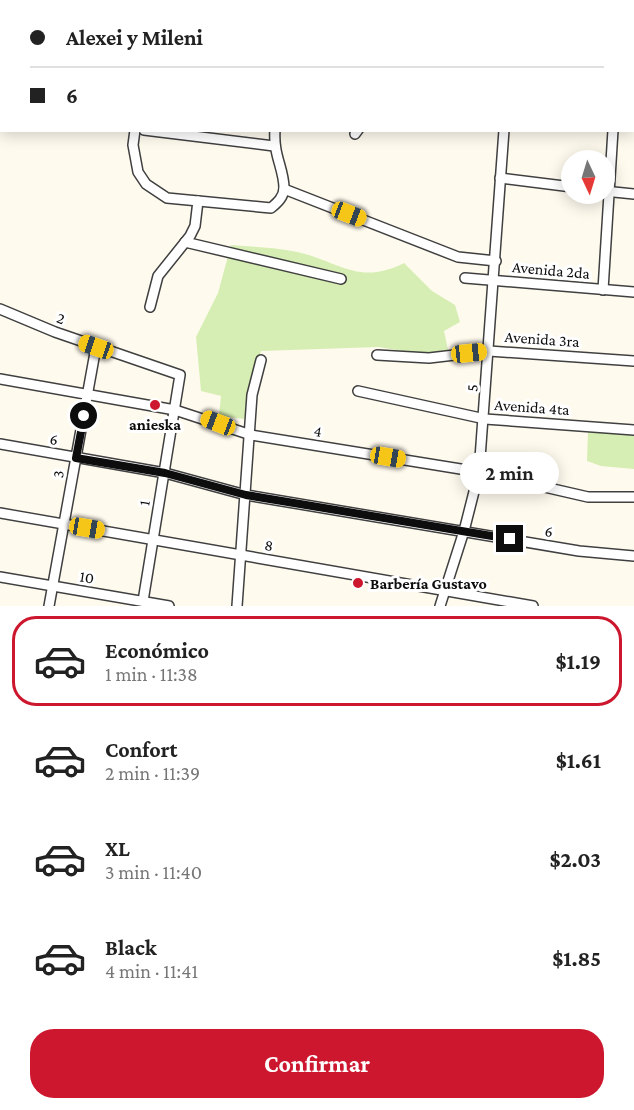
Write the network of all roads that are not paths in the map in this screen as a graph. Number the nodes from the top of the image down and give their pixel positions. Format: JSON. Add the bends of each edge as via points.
{"nodes":[{"id":1,"x":135,"y":132,"type":"edge"},
{"id":2,"x":160,"y":132,"type":"edge"},
{"id":3,"x":275,"y":132,"type":"edge"},
{"id":4,"x":504,"y":132,"type":"edge"},
{"id":5,"x":613,"y":132,"type":"edge"},
{"id":6,"x":274,"y":146,"type":"junction"},
{"id":7,"x":611,"y":150,"type":"edge"},
{"id":8,"x":500,"y":178,"type":"junction"},
{"id":9,"x":561,"y":186,"type":"edge"},
{"id":10,"x":284,"y":189,"type":"junction"},
{"id":11,"x":615,"y":193,"type":"edge"},
{"id":12,"x":634,"y":194,"type":"edge"},
{"id":13,"x":198,"y":201,"type":"junction"},
{"id":14,"x":607,"y":204,"type":"edge"},
{"id":15,"x":185,"y":242,"type":"junction"},
{"id":16,"x":496,"y":261,"type":"junction"},
{"id":17,"x":465,"y":278,"type":"dead end"},
{"id":18,"x":340,"y":279,"type":"dead end"},
{"id":19,"x":495,"y":281,"type":"junction"},
{"id":20,"x":603,"y":290,"type":"junction"},
{"id":21,"x":634,"y":292,"type":"edge"},
{"id":22,"x":150,"y":307,"type":"dead end"},
{"id":23,"x":0,"y":309,"type":"edge"},
{"id":24,"x":96,"y":347,"type":"junction"},
{"id":25,"x":489,"y":351,"type":"junction"},
{"id":26,"x":377,"y":355,"type":"dead end"},
{"id":27,"x":261,"y":360,"type":"dead end"},
{"id":28,"x":634,"y":361,"type":"edge"},
{"id":29,"x":180,"y":375,"type":"joint"},
{"id":30,"x":0,"y":379,"type":"edge"},
{"id":31,"x":358,"y":391,"type":"dead end"},
{"id":32,"x":88,"y":395,"type":"junction"},
{"id":33,"x":175,"y":410,"type":"junction"},
{"id":34,"x":485,"y":419,"type":"junction"},
{"id":35,"x":634,"y":430,"type":"edge"},
{"id":36,"x":251,"y":435,"type":"junction"},
{"id":37,"x":0,"y":444,"type":"edge"},
{"id":38,"x":76,"y":458,"type":"junction"},
{"id":39,"x":479,"y":472,"type":"junction"},
{"id":40,"x":165,"y":473,"type":"junction"},
{"id":41,"x":246,"y":495,"type":"junction"},
{"id":42,"x":634,"y":497,"type":"edge"},
{"id":43,"x":0,"y":513,"type":"edge"},
{"id":44,"x":65,"y":524,"type":"junction"},
{"id":45,"x":464,"y":531,"type":"junction"},
{"id":46,"x":153,"y":540,"type":"junction"},
{"id":47,"x":240,"y":556,"type":"junction"},
{"id":48,"x":634,"y":556,"type":"edge"},
{"id":49,"x":0,"y":577,"type":"edge"},
{"id":50,"x":53,"y":587,"type":"junction"},
{"id":51,"x":444,"y":591,"type":"junction"},
{"id":52,"x":143,"y":601,"type":"junction"},
{"id":53,"x":49,"y":606,"type":"edge"},
{"id":54,"x":169,"y":606,"type":"edge"},
{"id":55,"x":237,"y":606,"type":"edge"},
{"id":56,"x":440,"y":606,"type":"edge"},
{"id":57,"x":533,"y":606,"type":"edge"}],
"edges":[{"from":1,"to":13,"type":"street","via":[[138,172],[146,184],[167,198]]},
{"from":2,"to":6,"type":"street"},
{"from":3,"to":6,"type":"street"},
{"from":4,"to":8,"type":"street","name":"5"},
{"from":5,"to":7,"type":"street"},
{"from":6,"to":10,"type":"street"},
{"from":8,"to":9,"type":"street"},
{"from":8,"to":16,"type":"street","name":"5"},
{"from":10,"to":13,"type":"street","via":[[281,199],[271,208]]},
{"from":10,"to":16,"type":"street","via":[[458,256]]},
{"from":11,"to":12,"type":"street"},
{"from":13,"to":15,"type":"street","via":[[195,226]]},
{"from":14,"to":20,"type":"street"},
{"from":15,"to":18,"type":"street"},
{"from":15,"to":22,"type":"street","via":[[158,276]]},
{"from":16,"to":19,"type":"street","name":"5"},
{"from":17,"to":19,"type":"street","name":"Avenida 2da"},
{"from":19,"to":20,"type":"street","name":"Avenida 2da"},
{"from":19,"to":25,"type":"street","name":"5"},
{"from":20,"to":21,"type":"street","name":"Avenida 2da"},
{"from":23,"to":24,"type":"street","name":"2"},
{"from":24,"to":29,"type":"street","name":"2"},
{"from":24,"to":32,"type":"street","name":"3"},
{"from":25,"to":26,"type":"street","name":"Avenida 3ra","via":[[429,358]]},
{"from":25,"to":28,"type":"street","name":"Avenida 3ra"},
{"from":25,"to":34,"type":"street","name":"5"},
{"from":27,"to":36,"type":"street","via":[[252,395]]},
{"from":29,"to":33,"type":"street","name":"1"},
{"from":30,"to":32,"type":"street","name":"4"},
{"from":31,"to":34,"type":"street","name":"Avenida 4ta"},
{"from":32,"to":33,"type":"street","name":"4"},
{"from":32,"to":38,"type":"street","name":"3"},
{"from":33,"to":36,"type":"street","name":"4"},
{"from":33,"to":40,"type":"street","name":"1"},
{"from":34,"to":35,"type":"street","name":"Avenida 4ta"},
{"from":34,"to":39,"type":"street","name":"5"},
{"from":36,"to":39,"type":"street","name":"4"},
{"from":36,"to":41,"type":"street"},
{"from":37,"to":38,"type":"street","name":"6"},
{"from":38,"to":40,"type":"street","name":"6"},
{"from":38,"to":44,"type":"street","name":"3"},
{"from":39,"to":42,"type":"street","name":"4","via":[[588,497]]},
{"from":39,"to":45,"type":"street","name":"5"},
{"from":40,"to":41,"type":"street","name":"6"},
{"from":40,"to":46,"type":"street","name":"1"},
{"from":41,"to":45,"type":"street","name":"6"},
{"from":41,"to":47,"type":"street"},
{"from":43,"to":44,"type":"street","name":"8"},
{"from":44,"to":46,"type":"street","name":"8"},
{"from":44,"to":50,"type":"street","name":"3"},
{"from":45,"to":48,"type":"street","name":"6","via":[[579,551]]},
{"from":45,"to":51,"type":"street","name":"5"},
{"from":46,"to":47,"type":"street","name":"8"},
{"from":46,"to":52,"type":"street","name":"1"},
{"from":47,"to":51,"type":"street","name":"8"},
{"from":47,"to":55,"type":"street"},
{"from":49,"to":50,"type":"street","name":"10"},
{"from":50,"to":52,"type":"street","name":"10"},
{"from":50,"to":53,"type":"street","name":"3"},
{"from":51,"to":56,"type":"street","name":"5"},
{"from":51,"to":57,"type":"street","name":"8"},
{"from":52,"to":54,"type":"street","name":"10"}]}
